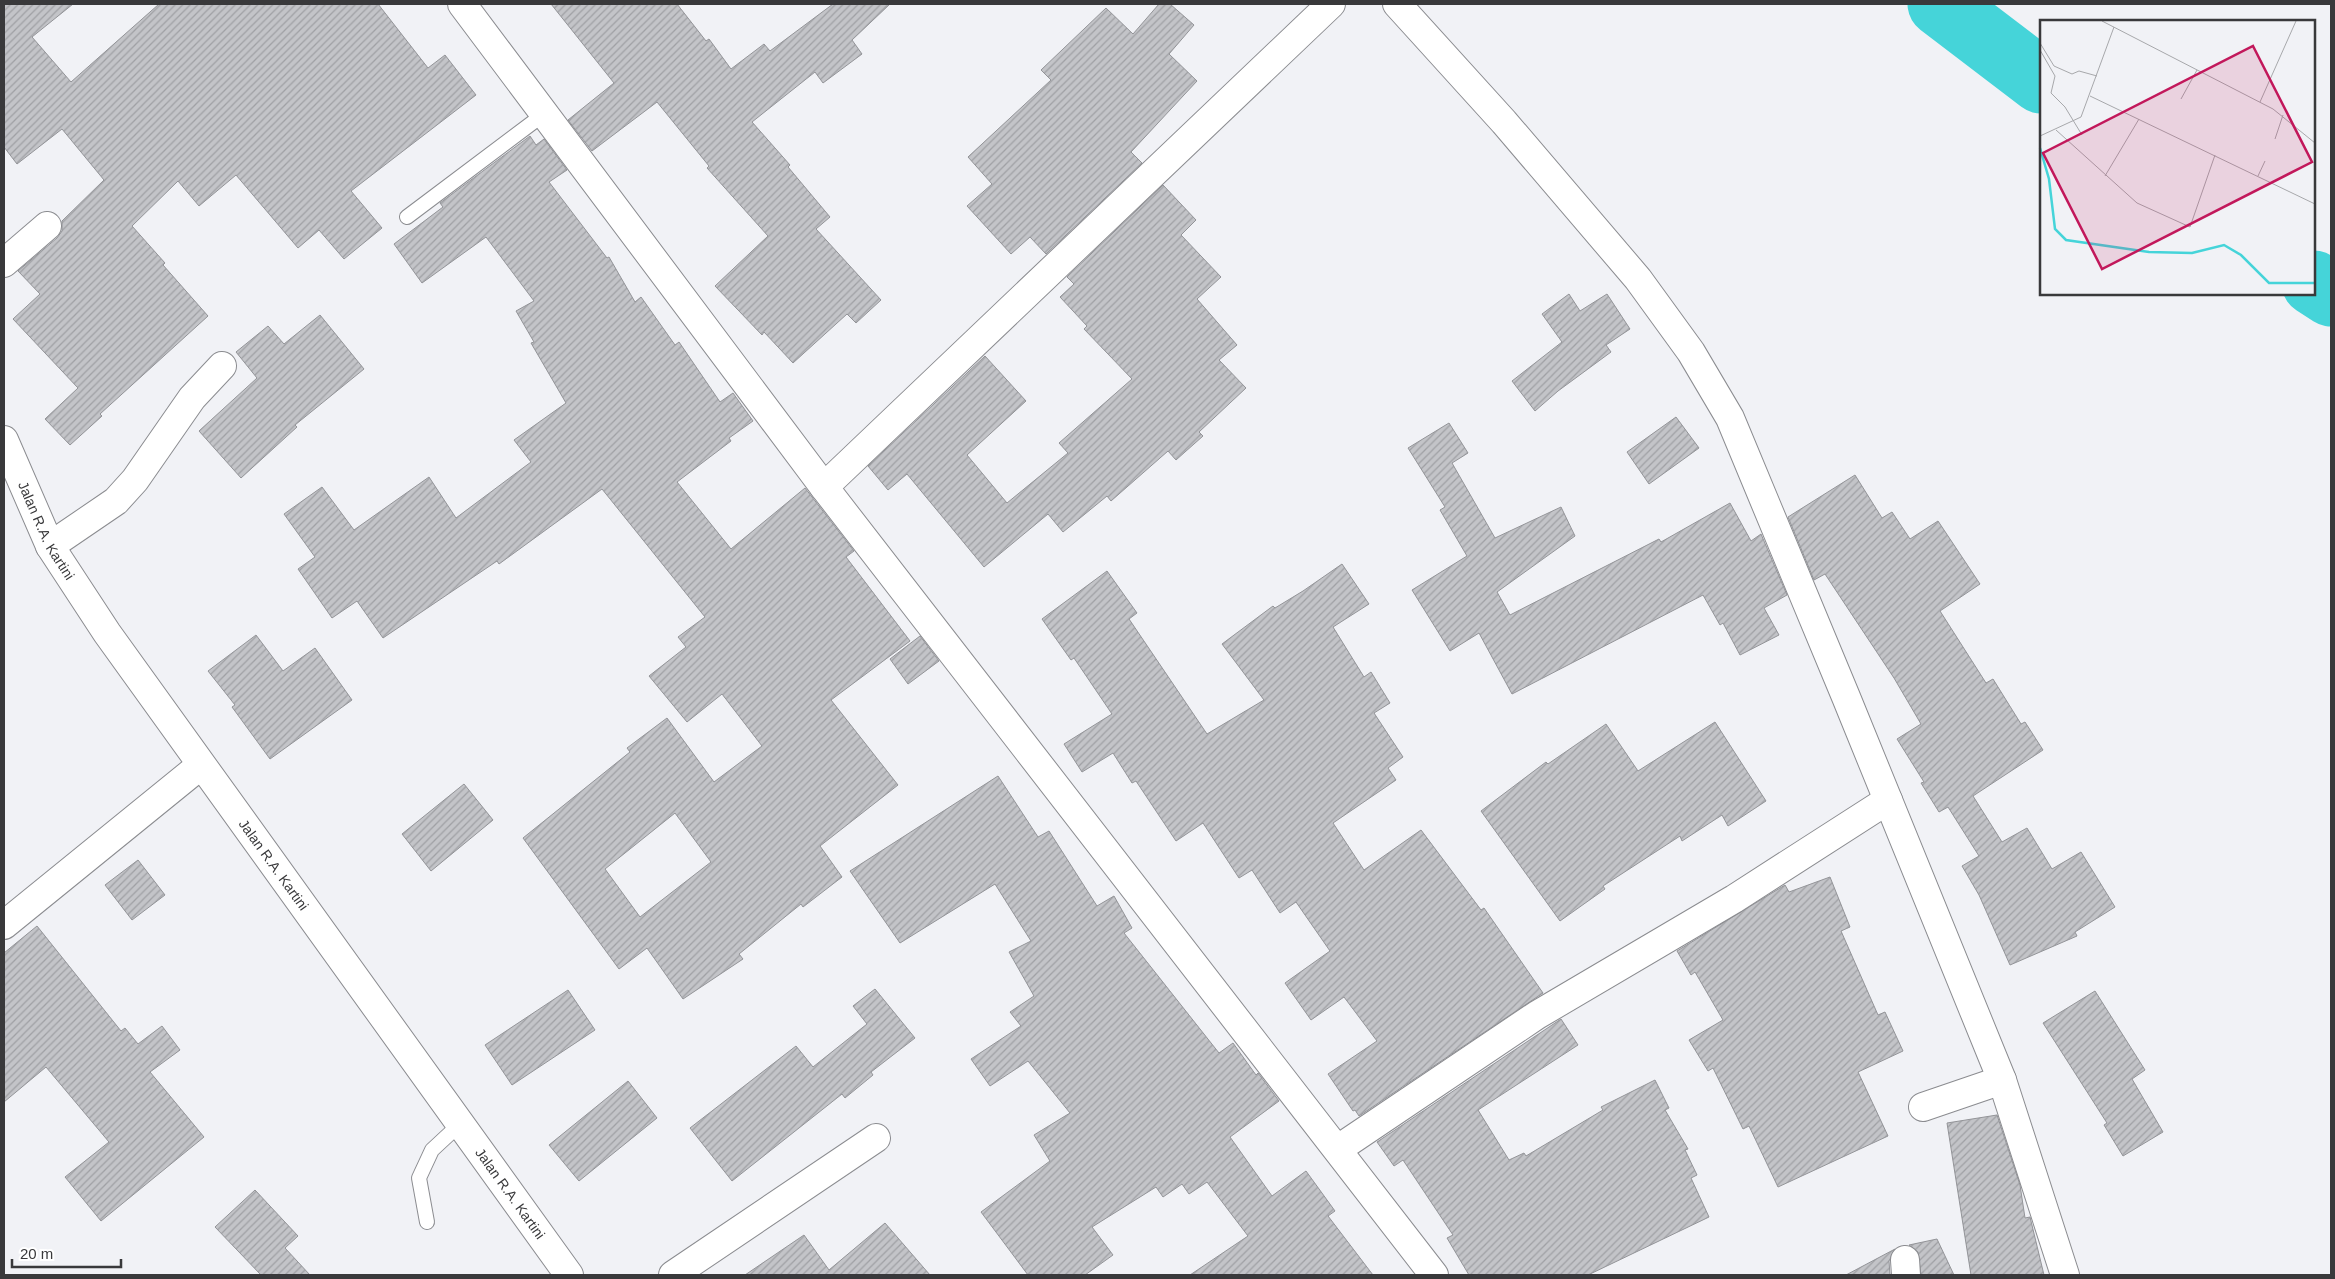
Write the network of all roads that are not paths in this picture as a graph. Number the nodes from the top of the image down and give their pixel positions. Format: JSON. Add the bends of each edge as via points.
{"nodes":[{"id":1,"x":462,"y":4,"type":"edge"},
{"id":2,"x":1331,"y":4,"type":"edge"},
{"id":3,"x":1397,"y":4,"type":"edge"},
{"id":4,"x":544,"y":114,"type":"junction"},
{"id":5,"x":407,"y":217,"type":"dead end"},
{"id":6,"x":47,"y":226,"type":"dead end"},
{"id":7,"x":4,"y":263,"type":"edge"},
{"id":8,"x":222,"y":366,"type":"dead end"},
{"id":9,"x":4,"y":440,"type":"edge"},
{"id":10,"x":824,"y":487,"type":"junction"},
{"id":11,"x":50,"y":546,"type":"junction"},
{"id":12,"x":197,"y":759,"type":"junction"},
{"id":13,"x":1888,"y":800,"type":"junction"},
{"id":14,"x":4,"y":907,"type":"edge"},
{"id":15,"x":4,"y":925,"type":"edge"},
{"id":16,"x":1992,"y":1083,"type":"junction"},
{"id":17,"x":1923,"y":1107,"type":"dead end"},
{"id":18,"x":460,"y":1124,"type":"junction"},
{"id":19,"x":876,"y":1138,"type":"dead end"},
{"id":20,"x":1338,"y":1149,"type":"junction"},
{"id":21,"x":427,"y":1222,"type":"dead end"},
{"id":22,"x":569,"y":1275,"type":"edge"},
{"id":23,"x":673,"y":1275,"type":"edge"},
{"id":24,"x":1434,"y":1275,"type":"edge"},
{"id":25,"x":2065,"y":1275,"type":"edge"}],
"edges":[{"from":1,"to":4,"type":"street"},
{"from":2,"to":10,"type":"street"},
{"from":3,"to":13,"type":"street","via":[[1504,122],[1638,279],[1692,352],[1730,418]]},
{"from":4,"to":5,"type":"lane"},
{"from":4,"to":10,"type":"street"},
{"from":6,"to":7,"type":"street"},
{"from":8,"to":11,"type":"street","via":[[192,398],[135,480],[116,501]]},
{"from":9,"to":11,"type":"street","name":"Jalan R.A. Kartini"},
{"from":10,"to":20,"type":"street"},
{"from":11,"to":12,"type":"street","name":"Jalan R.A. Kartini","via":[[107,633]]},
{"from":12,"to":14,"type":"street"},
{"from":12,"to":15,"type":"street"},
{"from":12,"to":18,"type":"street","name":"Jalan R.A. Kartini"},
{"from":13,"to":16,"type":"street"},
{"from":13,"to":20,"type":"street","via":[[1734,899],[1537,1015]]},
{"from":16,"to":17,"type":"street"},
{"from":16,"to":25,"type":"street"},
{"from":18,"to":21,"type":"lane","via":[[432,1150],[419,1178]]},
{"from":18,"to":22,"type":"street","name":"Jalan R.A. Kartini"},
{"from":19,"to":23,"type":"street"},
{"from":20,"to":24,"type":"street"}]}
